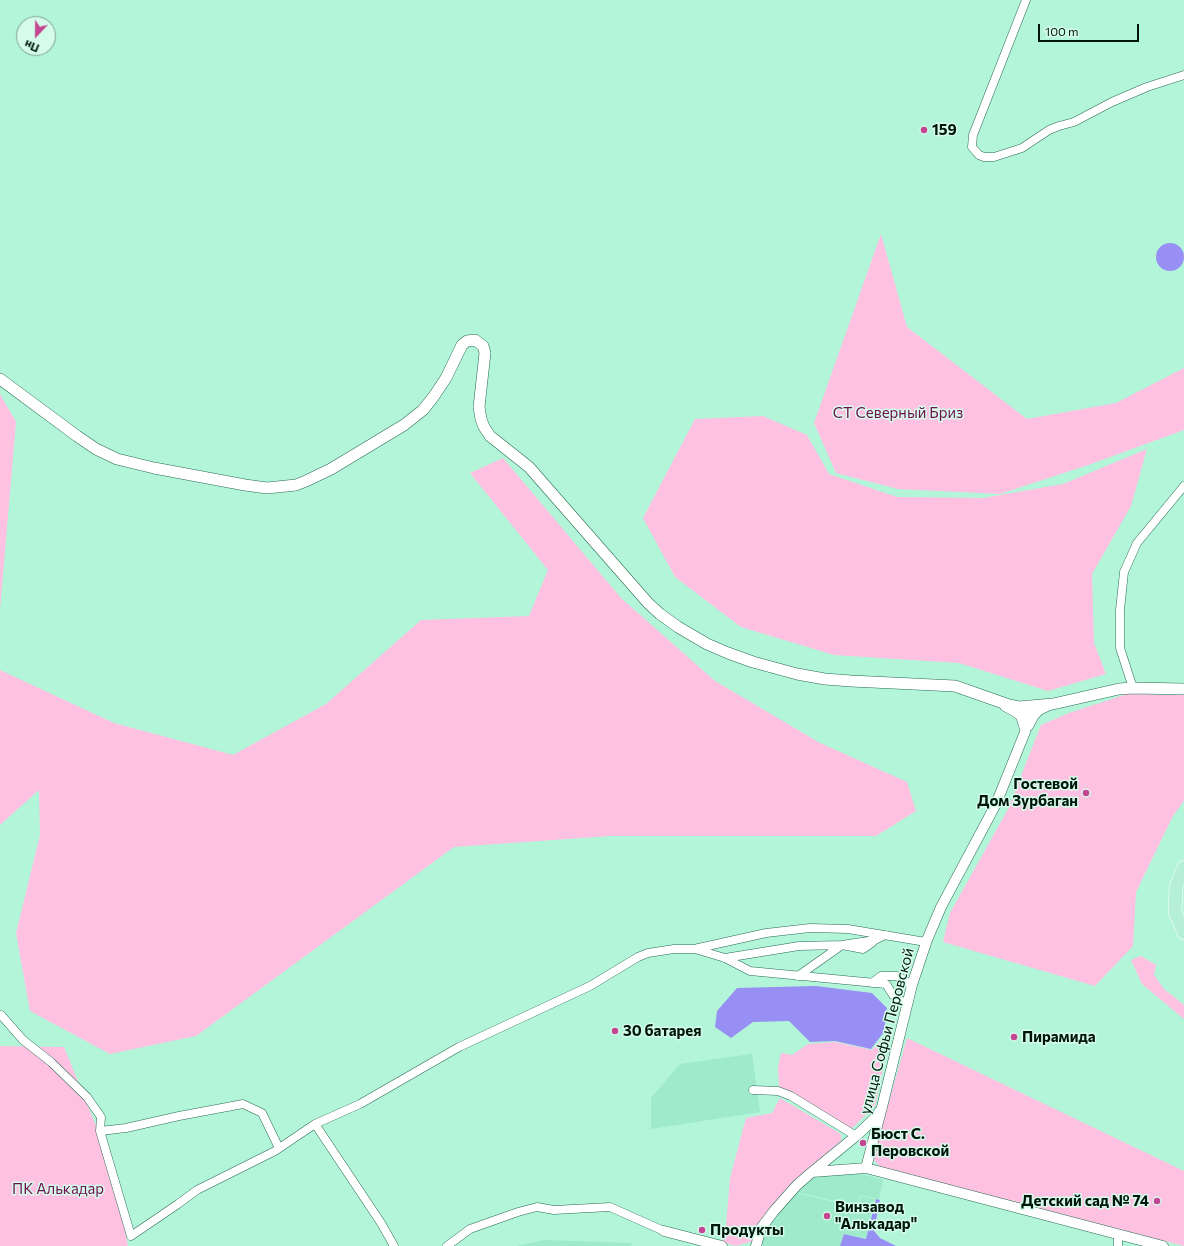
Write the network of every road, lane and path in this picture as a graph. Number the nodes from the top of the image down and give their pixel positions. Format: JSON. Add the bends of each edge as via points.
{"nodes":[{"id":1,"x":1026,"y":0,"type":"edge"},
{"id":2,"x":1184,"y":75,"type":"edge"},
{"id":3,"x":0,"y":379,"type":"edge"},
{"id":4,"x":1184,"y":486,"type":"edge"},
{"id":5,"x":1133,"y":688,"type":"junction"},
{"id":6,"x":1184,"y":689,"type":"edge"},
{"id":7,"x":993,"y":700,"type":"junction"},
{"id":8,"x":1051,"y":704,"type":"junction"},
{"id":9,"x":1029,"y":707,"type":"junction"},
{"id":10,"x":1025,"y":732,"type":"junction"},
{"id":11,"x":1184,"y":867,"type":"edge"},
{"id":12,"x":1184,"y":933,"type":"edge"},
{"id":13,"x":885,"y":935,"type":"junction"},
{"id":14,"x":926,"y":942,"type":"junction"},
{"id":15,"x":842,"y":945,"type":"junction"},
{"id":16,"x":694,"y":949,"type":"junction"},
{"id":17,"x":725,"y":958,"type":"junction"},
{"id":18,"x":798,"y":976,"type":"junction"},
{"id":19,"x":872,"y":983,"type":"junction"},
{"id":20,"x":912,"y":985,"type":"junction"},
{"id":21,"x":907,"y":1005,"type":"junction"},
{"id":22,"x":1,"y":1014,"type":"edge"},
{"id":23,"x":753,"y":1090,"type":"dead end"},
{"id":24,"x":882,"y":1107,"type":"junction"},
{"id":25,"x":314,"y":1124,"type":"junction"},
{"id":26,"x":100,"y":1131,"type":"junction"},
{"id":27,"x":856,"y":1136,"type":"junction"},
{"id":28,"x":278,"y":1146,"type":"dead end"},
{"id":29,"x":866,"y":1168,"type":"junction"},
{"id":30,"x":812,"y":1172,"type":"junction"},
{"id":31,"x":664,"y":1232,"type":"joint"},
{"id":32,"x":1118,"y":1234,"type":"junction"},
{"id":33,"x":394,"y":1246,"type":"edge"},
{"id":34,"x":446,"y":1246,"type":"edge"},
{"id":35,"x":722,"y":1246,"type":"edge"},
{"id":36,"x":756,"y":1246,"type":"edge"},
{"id":37,"x":1118,"y":1246,"type":"edge"},
{"id":38,"x":1163,"y":1246,"type":"edge"}],
"edges":[{"from":1,"to":2,"type":"street","via":[[973,135],[972,148],[979,155],[994,157],[1022,148],[1049,130],[1074,122],[1147,87]]},
{"from":3,"to":7,"type":"main road","via":[[96,449],[117,459],[267,488],[296,485],[306,481],[404,426],[423,410],[434,396],[462,345],[475,340],[483,346],[485,353],[479,407],[484,427],[490,436],[529,467],[648,603],[678,627],[728,653],[797,674],[851,681],[950,685]]},
{"from":4,"to":5,"type":"street","via":[[1137,543],[1124,572],[1120,648]]},
{"from":5,"to":6,"type":"main road"},
{"from":5,"to":8,"type":"main road"},
{"from":7,"to":9,"type":"main road","via":[[1019,708]]},
{"from":7,"to":10,"type":"street","via":[[1021,716]]},
{"from":8,"to":9,"type":"main road"},
{"from":8,"to":10,"type":"street","via":[[1034,715]]},
{"from":9,"to":10,"type":"street","name":"улица Софьи Перовской"},
{"from":10,"to":14,"type":"street","name":"улица Софьи Перовской","via":[[996,804],[941,907]]},
{"from":11,"to":12,"type":"main road","via":[[1176,887],[1175,912]]},
{"from":13,"to":14,"type":"street"},
{"from":13,"to":15,"type":"street","via":[[863,949]]},
{"from":13,"to":16,"type":"street","via":[[848,929],[810,928],[766,933]]},
{"from":14,"to":20,"type":"street","name":"улица Софьи Перовской"},
{"from":15,"to":17,"type":"street","via":[[799,946]]},
{"from":15,"to":18,"type":"street"},
{"from":16,"to":17,"type":"street"},
{"from":16,"to":25,"type":"street","via":[[674,948],[638,957],[590,986],[459,1047],[360,1104]]},
{"from":17,"to":18,"type":"street","via":[[750,971]]},
{"from":18,"to":19,"type":"street"},
{"from":19,"to":20,"type":"street","via":[[881,976],[897,976]]},
{"from":19,"to":21,"type":"street","via":[[886,984],[893,995]]},
{"from":20,"to":21,"type":"street","name":"улица Софьи Перовской"},
{"from":21,"to":24,"type":"street","name":"улица Софьи Перовской"},
{"from":22,"to":26,"type":"street","via":[[24,1040],[87,1097],[101,1117]]},
{"from":23,"to":27,"type":"street","via":[[778,1091],[791,1096]]},
{"from":24,"to":27,"type":"street","via":[[875,1118]]},
{"from":24,"to":29,"type":"street","name":"улица Софьи Перовской"},
{"from":25,"to":26,"type":"street","via":[[275,1151],[197,1190],[131,1236]]},
{"from":25,"to":33,"type":"street"},
{"from":26,"to":28,"type":"street","via":[[243,1104],[262,1113]]},
{"from":27,"to":30,"type":"street"},
{"from":29,"to":30,"type":"street"},
{"from":29,"to":32,"type":"street"},
{"from":30,"to":36,"type":"street","via":[[761,1228]]},
{"from":31,"to":34,"type":"street","via":[[610,1207],[554,1210],[537,1207],[470,1229]]},
{"from":31,"to":35,"type":"street"},
{"from":32,"to":37,"type":"street"},
{"from":32,"to":38,"type":"street"}]}
